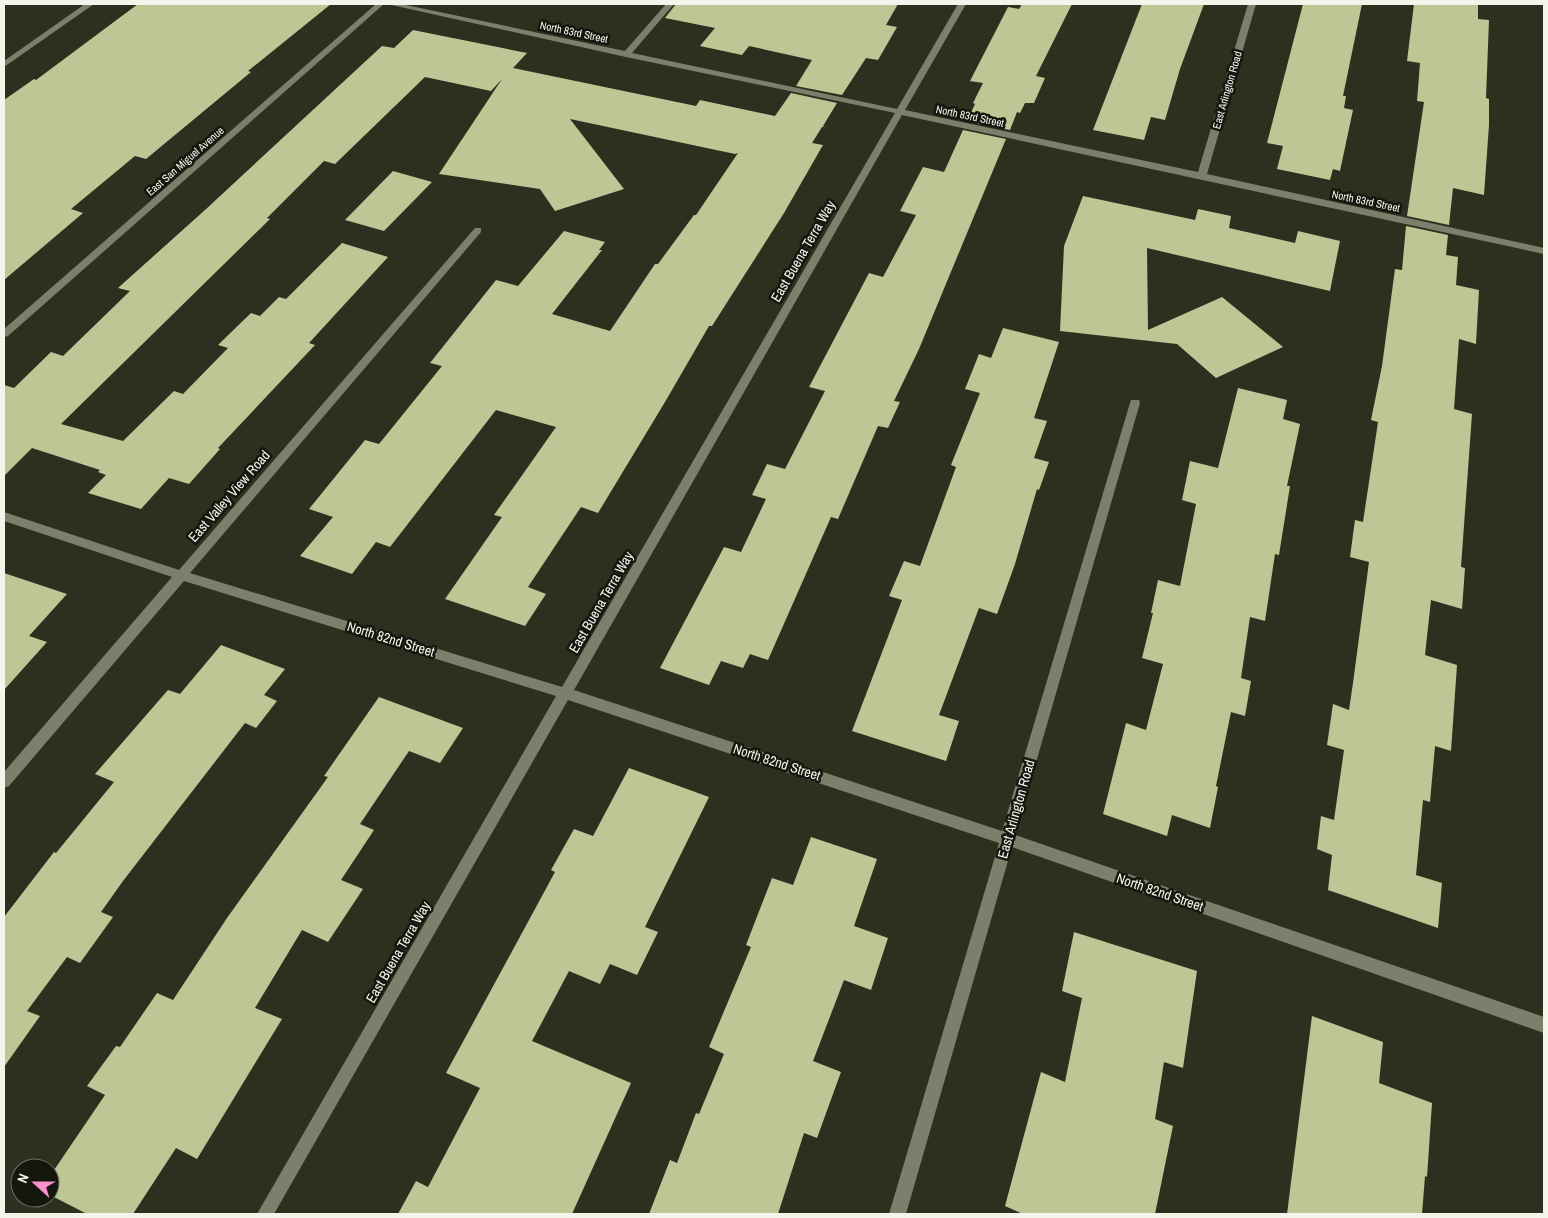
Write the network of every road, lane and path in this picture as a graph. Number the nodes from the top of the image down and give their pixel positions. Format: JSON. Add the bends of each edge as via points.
{"nodes":[{"id":1,"x":90,"y":4,"type":"edge"},
{"id":2,"x":380,"y":4,"type":"edge"},
{"id":3,"x":391,"y":4,"type":"edge"},
{"id":4,"x":670,"y":4,"type":"edge"},
{"id":5,"x":962,"y":4,"type":"edge"},
{"id":6,"x":1252,"y":4,"type":"edge"},
{"id":7,"x":626,"y":54,"type":"junction"},
{"id":8,"x":4,"y":65,"type":"edge"},
{"id":9,"x":900,"y":112,"type":"junction"},
{"id":10,"x":1202,"y":176,"type":"junction"},
{"id":11,"x":478,"y":230,"type":"dead end"},
{"id":12,"x":1544,"y":252,"type":"edge"},
{"id":13,"x":4,"y":334,"type":"edge"},
{"id":14,"x":1135,"y":403,"type":"dead end"},
{"id":15,"x":4,"y":516,"type":"edge"},
{"id":16,"x":180,"y":575,"type":"junction"},
{"id":17,"x":565,"y":692,"type":"junction"},
{"id":18,"x":4,"y":782,"type":"edge"},
{"id":19,"x":1007,"y":839,"type":"junction"},
{"id":20,"x":1544,"y":1025,"type":"edge"},
{"id":21,"x":265,"y":1214,"type":"edge"},
{"id":22,"x":896,"y":1214,"type":"edge"}],
"edges":[{"from":1,"to":8,"type":"street"},
{"from":2,"to":13,"type":"street","name":"East San Miguel Avenue"},
{"from":3,"to":7,"type":"street","name":"North 83rd Street"},
{"from":4,"to":7,"type":"street"},
{"from":5,"to":9,"type":"street","name":"East Buena Terra Way"},
{"from":6,"to":10,"type":"street","name":"East Arlington Road"},
{"from":7,"to":9,"type":"street","name":"North 83rd Street"},
{"from":9,"to":10,"type":"street","name":"North 83rd Street"},
{"from":9,"to":17,"type":"street","name":"East Buena Terra Way"},
{"from":10,"to":12,"type":"street","name":"North 83rd Street"},
{"from":11,"to":16,"type":"street","name":"East Valley View Road"},
{"from":14,"to":19,"type":"street","name":"East Arlington Road"},
{"from":15,"to":16,"type":"street","name":"North 82nd Street"},
{"from":16,"to":17,"type":"street","name":"North 82nd Street"},
{"from":16,"to":18,"type":"street","name":"East Valley View Road"},
{"from":17,"to":19,"type":"street","name":"North 82nd Street"},
{"from":17,"to":21,"type":"street","name":"East Buena Terra Way"},
{"from":19,"to":20,"type":"street","name":"North 82nd Street"},
{"from":19,"to":22,"type":"street","name":"East Arlington Road"}]}
